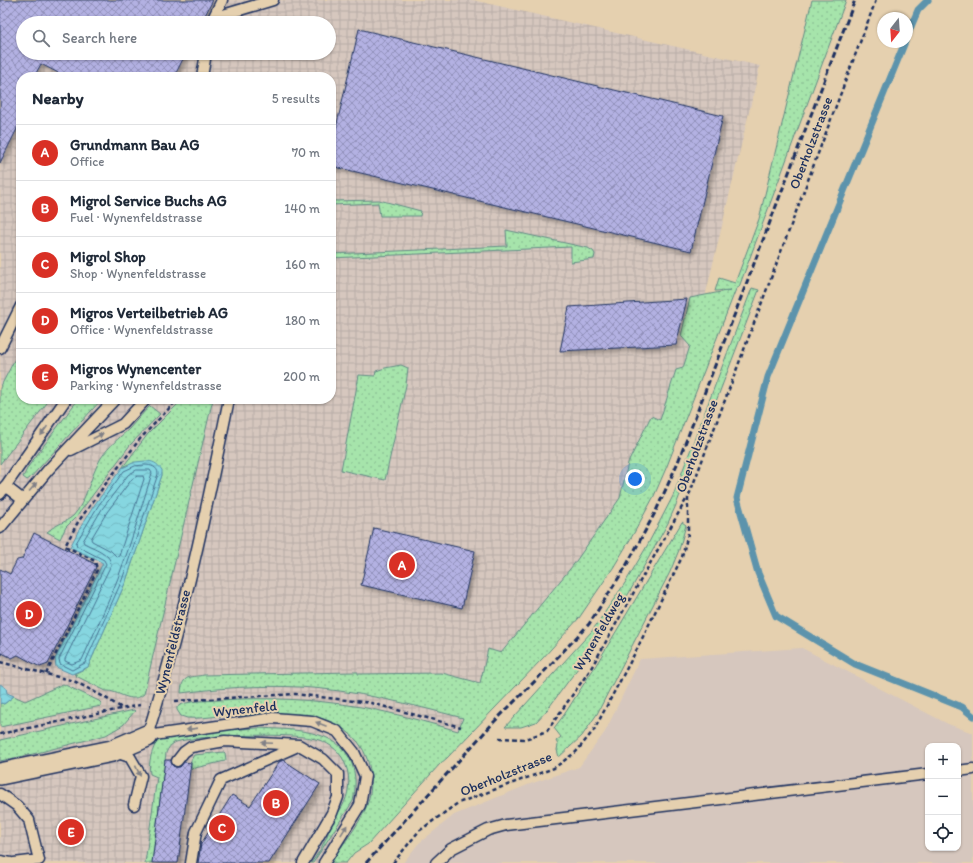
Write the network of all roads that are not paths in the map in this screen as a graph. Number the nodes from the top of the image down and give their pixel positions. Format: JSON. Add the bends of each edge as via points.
{"nodes":[{"id":1,"x":222,"y":0,"type":"edge"},
{"id":2,"x":273,"y":0,"type":"edge"},
{"id":3,"x":214,"y":16,"type":"edge"},
{"id":4,"x":227,"y":16,"type":"edge"},
{"id":5,"x":205,"y":60,"type":"edge"},
{"id":6,"x":204,"y":65,"type":"junction"},
{"id":7,"x":203,"y":72,"type":"edge"},
{"id":8,"x":208,"y":72,"type":"edge"},
{"id":9,"x":16,"y":316,"type":"edge"},
{"id":10,"x":0,"y":348,"type":"edge"},
{"id":11,"x":63,"y":404,"type":"edge"},
{"id":12,"x":110,"y":404,"type":"edge"},
{"id":13,"x":141,"y":404,"type":"edge"},
{"id":14,"x":228,"y":404,"type":"edge"},
{"id":15,"x":64,"y":454,"type":"junction"},
{"id":16,"x":3,"y":490,"type":"edge"},
{"id":17,"x":23,"y":500,"type":"junction"},
{"id":18,"x":0,"y":528,"type":"edge"},
{"id":19,"x":147,"y":736,"type":"junction"},
{"id":20,"x":300,"y":745,"type":"junction"},
{"id":21,"x":112,"y":751,"type":"junction"},
{"id":22,"x":177,"y":761,"type":"dead end"},
{"id":23,"x":973,"y":769,"type":"edge"},
{"id":24,"x":961,"y":771,"type":"edge"},
{"id":25,"x":0,"y":774,"type":"edge"},
{"id":26,"x":925,"y":774,"type":"edge"},
{"id":27,"x":0,"y":794,"type":"edge"},
{"id":28,"x":134,"y":805,"type":"dead end"},
{"id":29,"x":0,"y":861,"type":"edge"},
{"id":30,"x":38,"y":862,"type":"edge"},
{"id":31,"x":11,"y":863,"type":"edge"},
{"id":32,"x":14,"y":863,"type":"edge"},
{"id":33,"x":191,"y":863,"type":"edge"},
{"id":34,"x":303,"y":863,"type":"edge"},
{"id":35,"x":324,"y":863,"type":"edge"},
{"id":36,"x":436,"y":863,"type":"edge"}],
"edges":[{"from":1,"to":3,"type":"lane"},
{"from":2,"to":4,"type":"lane"},
{"from":5,"to":6,"type":"lane"},
{"from":6,"to":7,"type":"lane"},
{"from":6,"to":8,"type":"lane"},
{"from":9,"to":10,"type":"lane"},
{"from":11,"to":16,"type":"lane","one_way":true},
{"from":12,"to":15,"type":"lane"},
{"from":15,"to":13,"type":"lane","one_way":true,"via":[[123,424]]},
{"from":14,"to":19,"type":"lane","name":"Wynenfeldstrasse","via":[[179,620]]},
{"from":17,"to":15,"type":"lane","one_way":true},
{"from":16,"to":17,"type":"lane"},
{"from":17,"to":18,"type":"lane"},
{"from":19,"to":21,"type":"street"},
{"from":35,"to":19,"type":"lane","name":"Wynenfeld","one_way":true,"via":[[360,805],[365,776],[354,752],[338,731],[312,721],[273,718]]},
{"from":20,"to":22,"type":"lane","one_way":true,"via":[[225,742],[191,747]]},
{"from":20,"to":33,"type":"lane","via":[[220,780],[196,832]]},
{"from":20,"to":34,"type":"lane","via":[[323,759],[338,774],[338,797],[332,813]]},
{"from":21,"to":25,"type":"street"},
{"from":21,"to":28,"type":"lane","one_way":true,"via":[[130,757],[141,776]]},
{"from":23,"to":24,"type":"lane"},
{"from":26,"to":36,"type":"lane","via":[[506,825],[488,830],[451,848]]},
{"from":27,"to":30,"type":"lane","via":[[17,806],[29,820]]},
{"from":29,"to":31,"type":"lane"},
{"from":30,"to":32,"type":"lane"}]}
